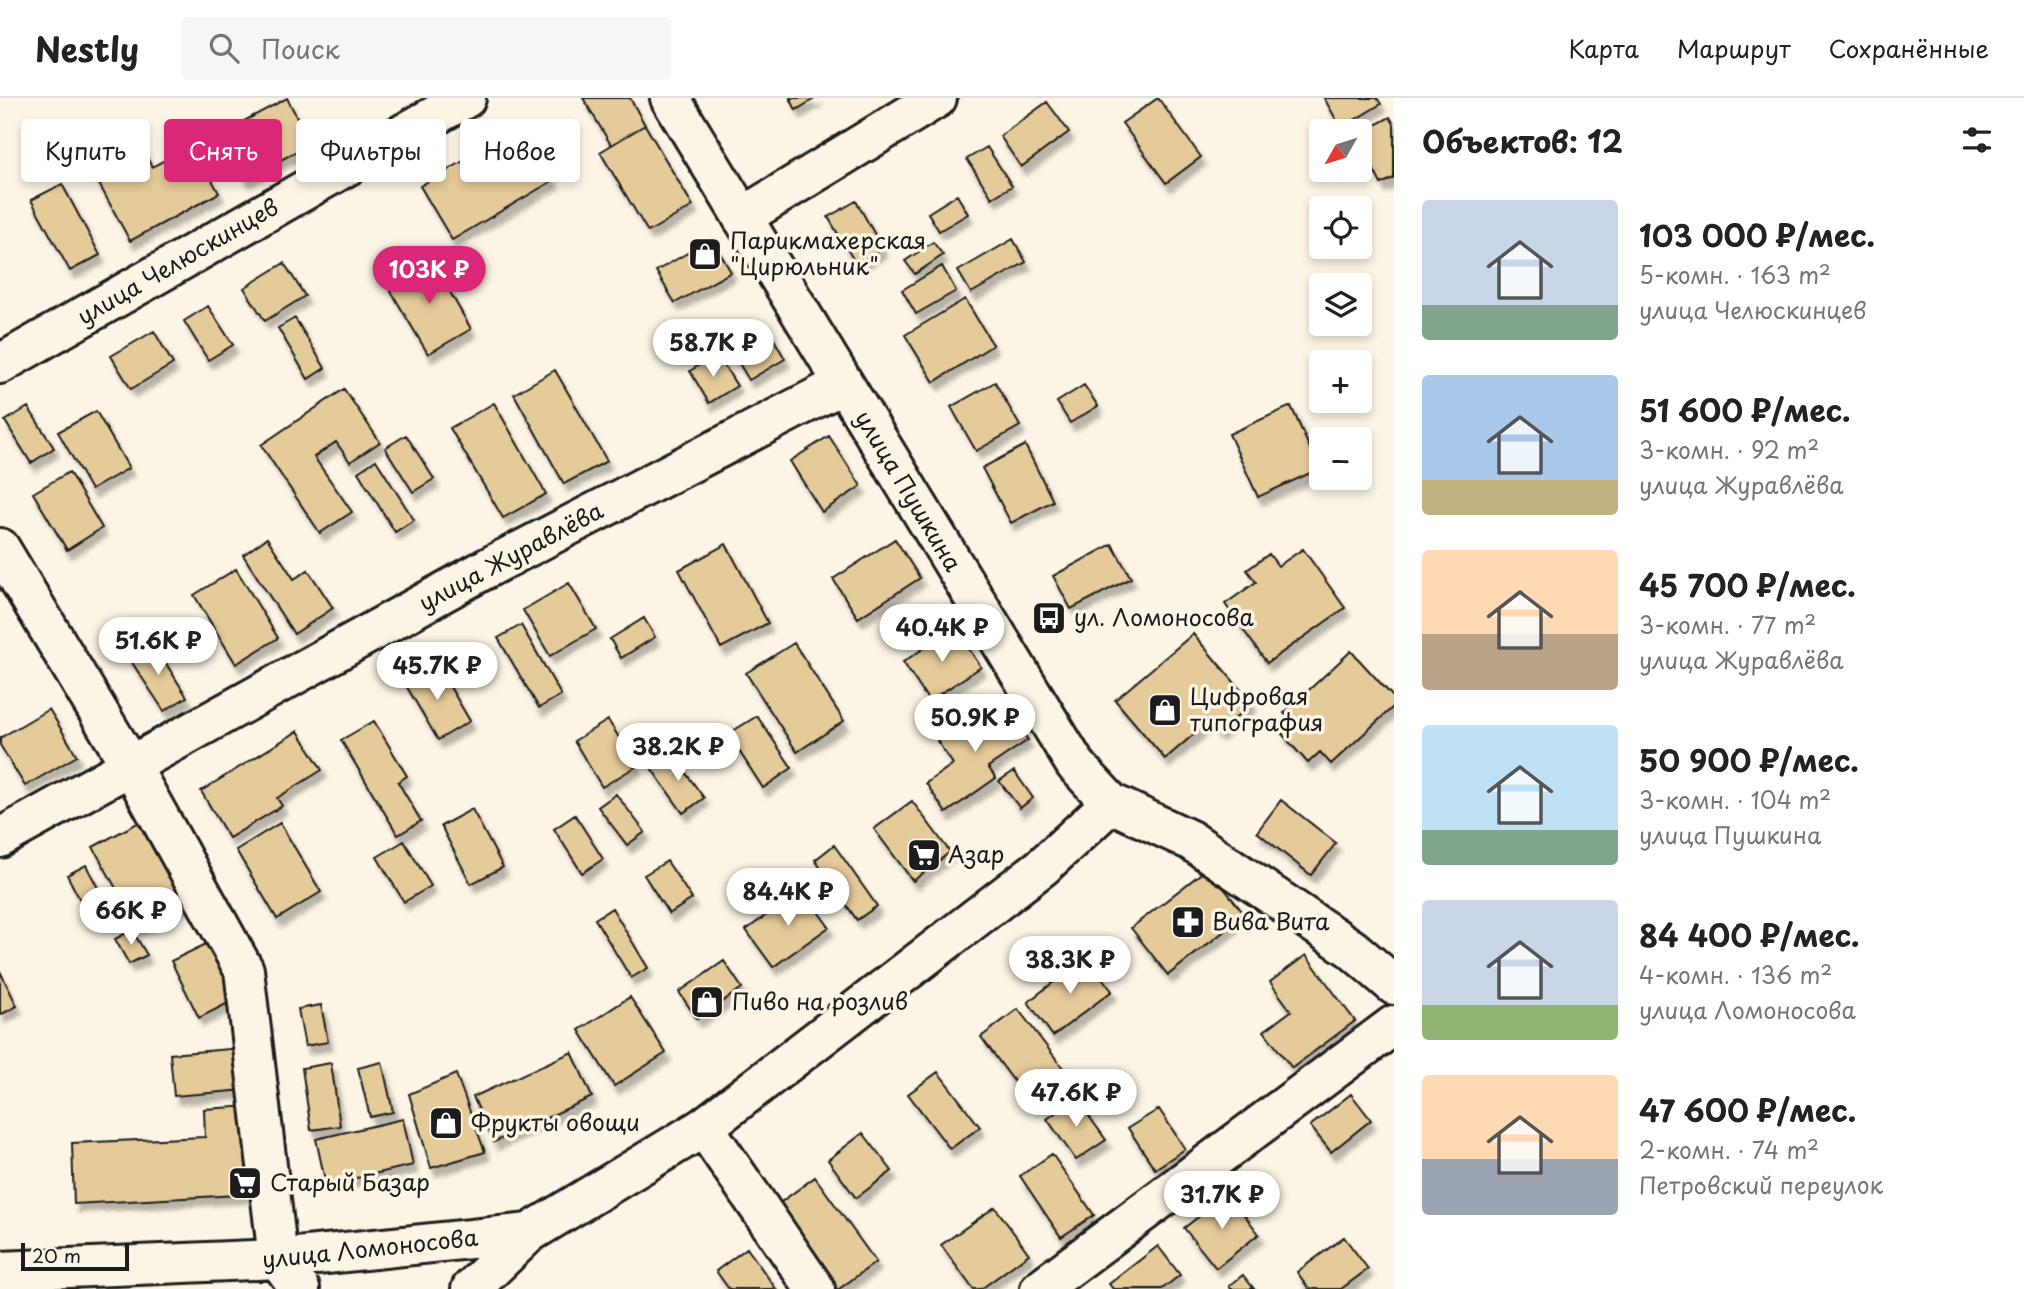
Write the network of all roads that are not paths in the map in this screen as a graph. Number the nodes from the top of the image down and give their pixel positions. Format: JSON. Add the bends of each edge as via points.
{"nodes":[{"id":1,"x":466,"y":98,"type":"edge"},
{"id":2,"x":670,"y":98,"type":"edge"},
{"id":3,"x":937,"y":98,"type":"edge"},
{"id":4,"x":742,"y":217,"type":"junction"},
{"id":5,"x":0,"y":364,"type":"edge"},
{"id":6,"x":843,"y":384,"type":"junction"},
{"id":7,"x":0,"y":548,"type":"edge"},
{"id":8,"x":132,"y":768,"type":"junction"},
{"id":9,"x":1111,"y":803,"type":"junction"},
{"id":10,"x":0,"y":838,"type":"edge"},
{"id":11,"x":1394,"y":985,"type":"edge"},
{"id":12,"x":1394,"y":1025,"type":"edge"},
{"id":13,"x":704,"y":1127,"type":"junction"},
{"id":14,"x":529,"y":1233,"type":"junction"},
{"id":15,"x":278,"y":1259,"type":"junction"},
{"id":16,"x":0,"y":1271,"type":"edge"},
{"id":17,"x":300,"y":1289,"type":"edge"},
{"id":18,"x":471,"y":1289,"type":"edge"},
{"id":19,"x":815,"y":1289,"type":"edge"},
{"id":20,"x":1040,"y":1289,"type":"edge"}],
"edges":[{"from":1,"to":5,"type":"street","name":"улица Челюскинцев"},
{"from":2,"to":4,"type":"street","name":"улица Пушкина"},
{"from":3,"to":4,"type":"street"},
{"from":4,"to":6,"type":"street","name":"улица Пушкина"},
{"from":6,"to":8,"type":"street","name":"улица Журавлёва","via":[[489,567]]},
{"from":6,"to":9,"type":"street","name":"улица Пушкина","via":[[1075,764]]},
{"from":7,"to":8,"type":"street"},
{"from":8,"to":10,"type":"street","name":"улица Журавлёва"},
{"from":8,"to":15,"type":"street","via":[[244,970]]},
{"from":9,"to":11,"type":"street","name":"улица Пушкина","via":[[1190,840],[1352,949]]},
{"from":9,"to":13,"type":"street","via":[[1042,867]]},
{"from":12,"to":20,"type":"street"},
{"from":13,"to":14,"type":"street"},
{"from":13,"to":19,"type":"street"},
{"from":14,"to":15,"type":"street","name":"улица Ломоносова"},
{"from":14,"to":18,"type":"street"},
{"from":15,"to":16,"type":"street","name":"улица Ломоносова"},
{"from":15,"to":17,"type":"street"}]}
